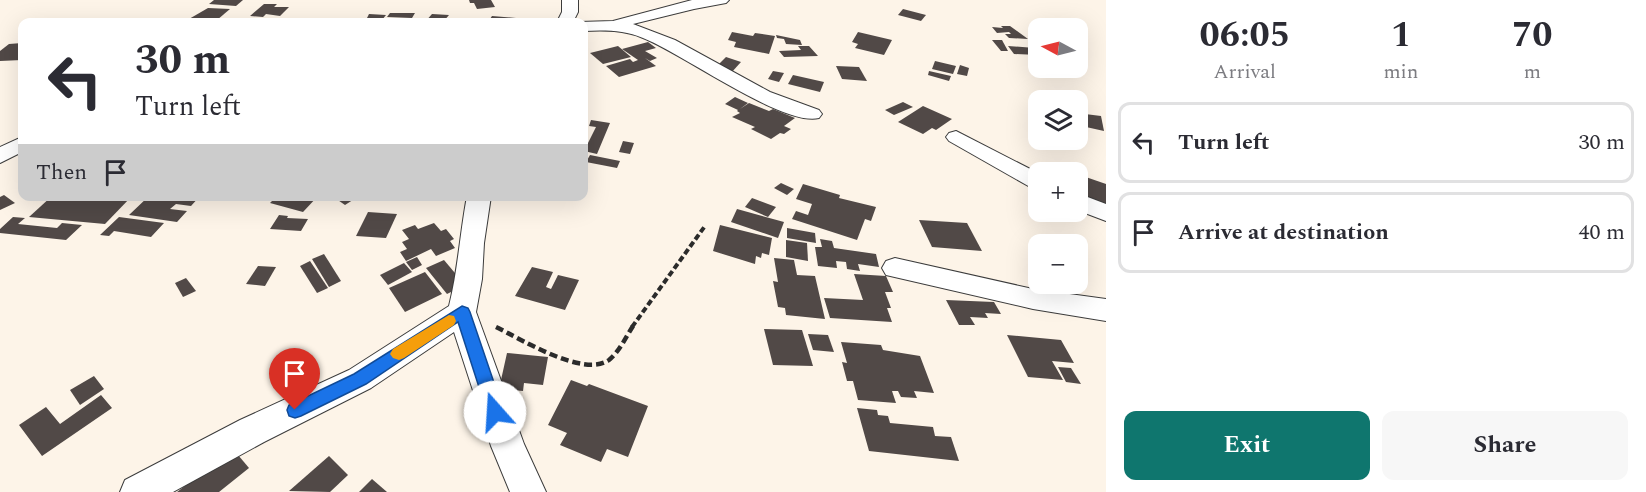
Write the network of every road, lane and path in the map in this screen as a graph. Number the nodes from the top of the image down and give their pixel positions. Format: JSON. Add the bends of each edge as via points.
{"nodes":[{"id":1,"x":570,"y":0,"type":"edge"},
{"id":2,"x":721,"y":0,"type":"edge"},
{"id":3,"x":567,"y":18,"type":"edge"},
{"id":4,"x":616,"y":24,"type":"junction"},
{"id":5,"x":588,"y":26,"type":"edge"},
{"id":6,"x":812,"y":114,"type":"dead end"},
{"id":7,"x":957,"y":137,"type":"dead end"},
{"id":8,"x":18,"y":145,"type":"edge"},
{"id":9,"x":0,"y":156,"type":"edge"},
{"id":10,"x":1028,"y":176,"type":"edge"},
{"id":11,"x":478,"y":201,"type":"edge"},
{"id":12,"x":1088,"y":206,"type":"edge"},
{"id":13,"x":1106,"y":213,"type":"edge"},
{"id":14,"x":705,"y":226,"type":"dead end"},
{"id":15,"x":895,"y":268,"type":"dead end"},
{"id":16,"x":1106,"y":310,"type":"edge"},
{"id":17,"x":462,"y":312,"type":"junction"},
{"id":18,"x":138,"y":492,"type":"edge"},
{"id":19,"x":528,"y":492,"type":"edge"}],
"edges":[{"from":1,"to":3,"type":"street"},
{"from":2,"to":4,"type":"street"},
{"from":4,"to":5,"type":"street"},
{"from":4,"to":6,"type":"street","via":[[642,31],[750,90]]},
{"from":7,"to":10,"type":"street"},
{"from":8,"to":9,"type":"street"},
{"from":11,"to":17,"type":"street"},
{"from":12,"to":13,"type":"street"},
{"from":14,"to":17,"type":"path","via":[[620,347],[599,365],[573,363]]},
{"from":15,"to":16,"type":"street","via":[[1033,300]]},
{"from":17,"to":18,"type":"street","via":[[360,379]]},
{"from":17,"to":19,"type":"street"}]}
